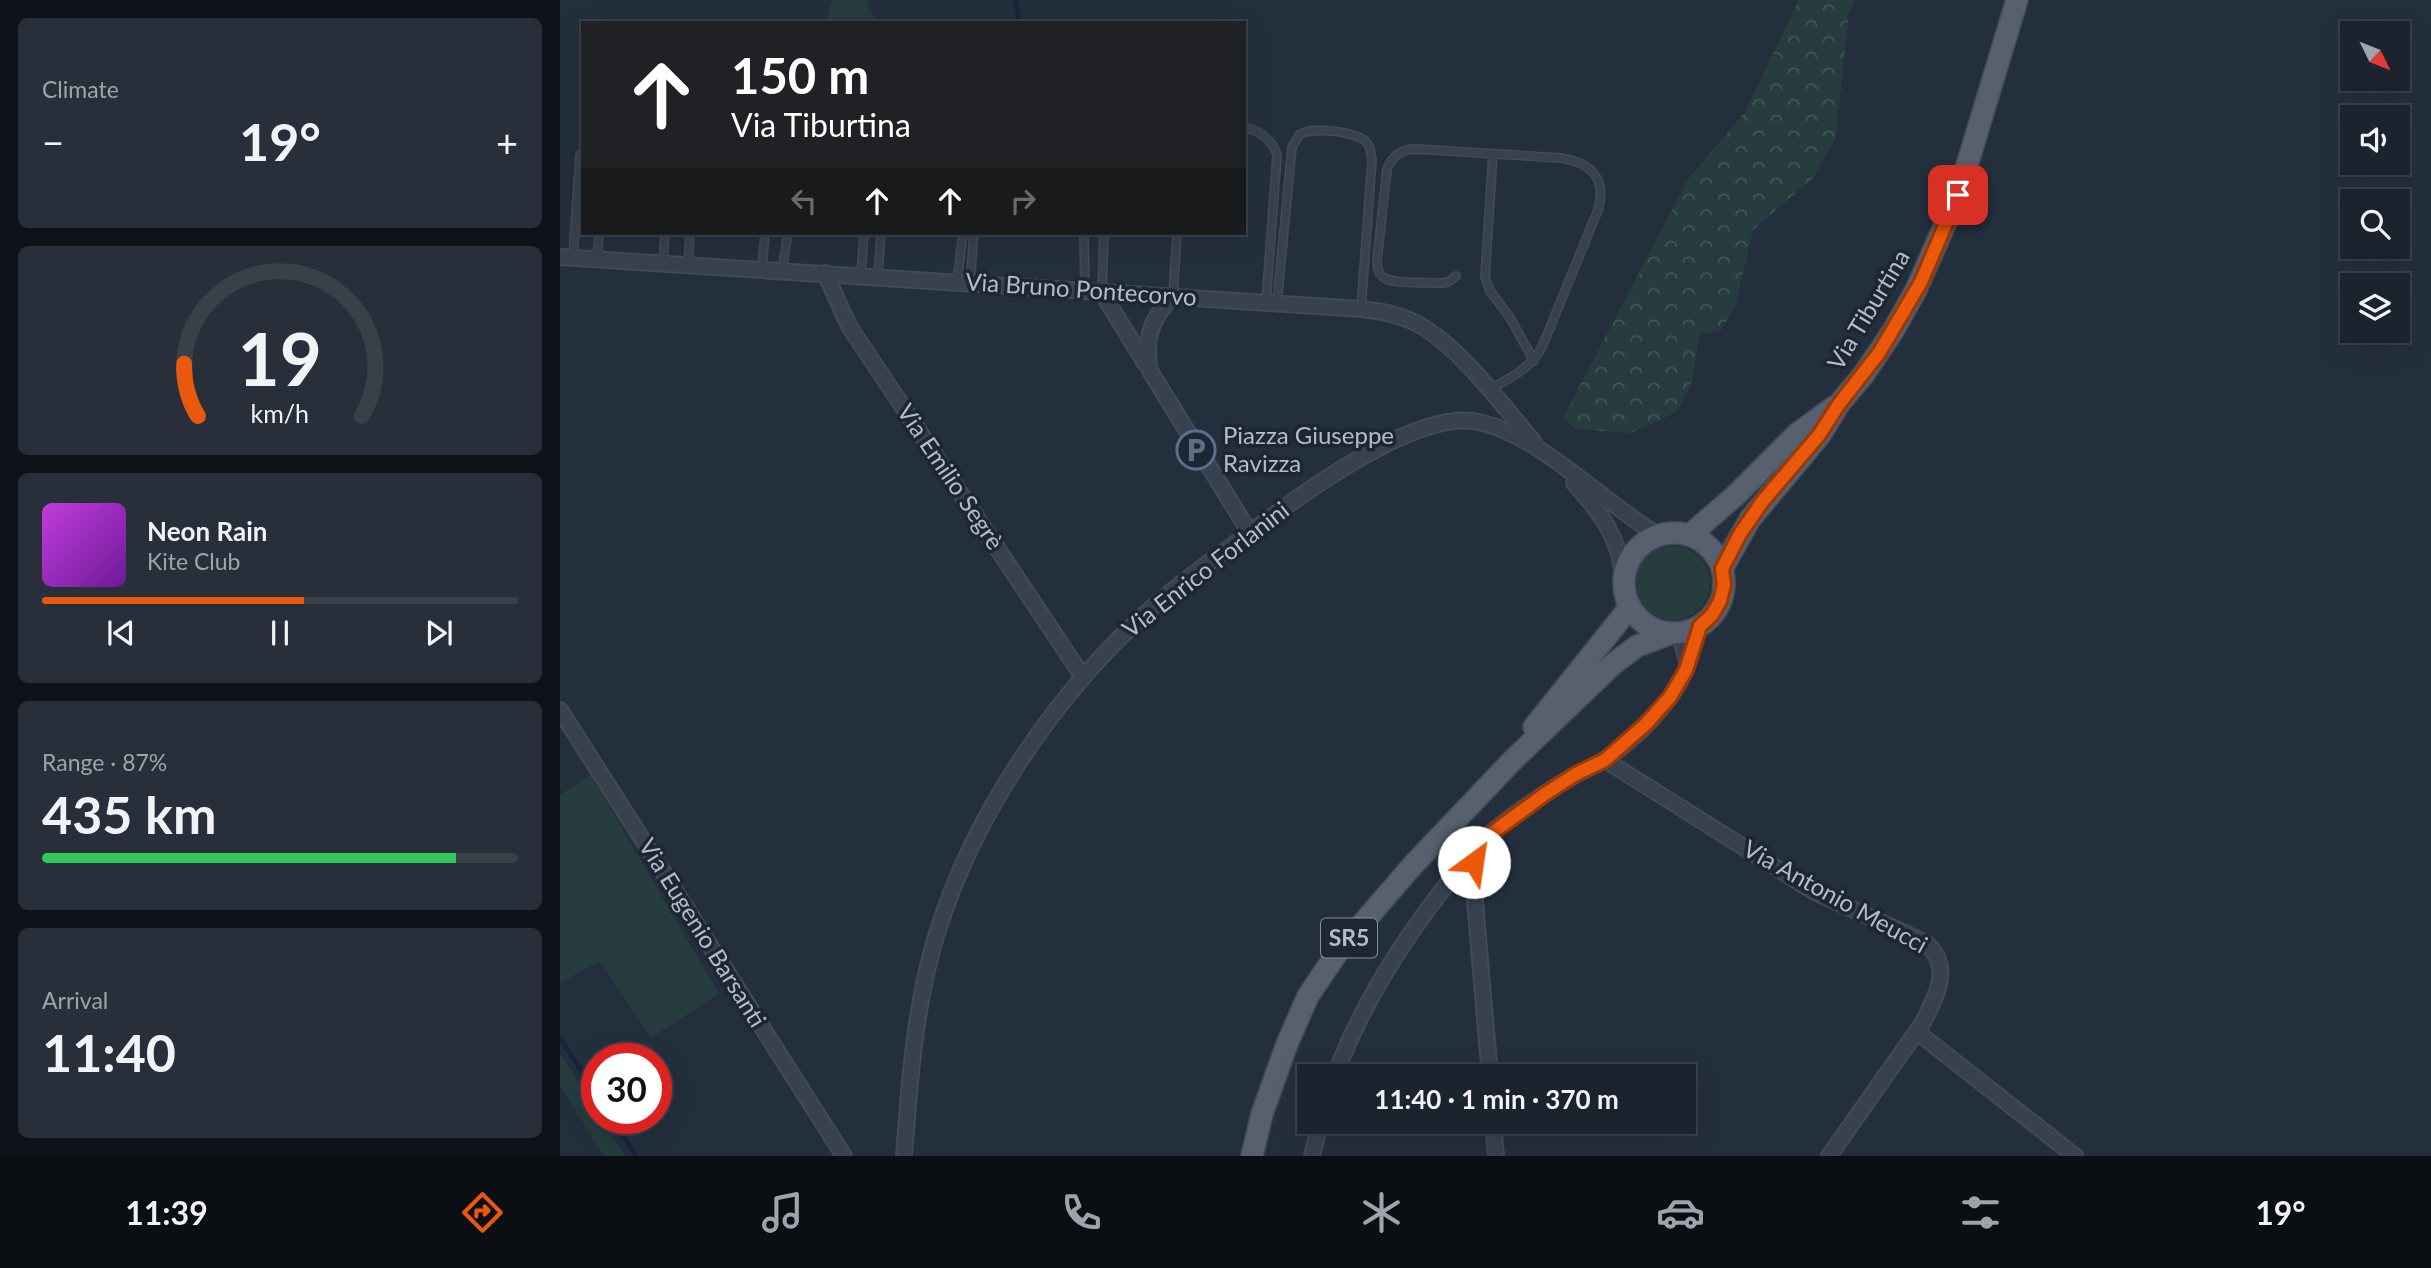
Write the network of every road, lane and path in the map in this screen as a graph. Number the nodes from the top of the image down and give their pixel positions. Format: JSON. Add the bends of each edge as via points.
{"nodes":[{"id":1,"x":2017,"y":0,"type":"edge"},
{"id":2,"x":1246,"y":128,"type":"edge"},
{"id":3,"x":1493,"y":154,"type":"junction"},
{"id":4,"x":580,"y":155,"type":"dead end"},
{"id":5,"x":599,"y":235,"type":"edge"},
{"id":6,"x":665,"y":235,"type":"edge"},
{"id":7,"x":690,"y":235,"type":"edge"},
{"id":8,"x":765,"y":235,"type":"edge"},
{"id":9,"x":788,"y":235,"type":"edge"},
{"id":10,"x":864,"y":235,"type":"edge"},
{"id":11,"x":881,"y":235,"type":"edge"},
{"id":12,"x":963,"y":235,"type":"edge"},
{"id":13,"x":974,"y":235,"type":"edge"},
{"id":14,"x":1084,"y":235,"type":"edge"},
{"id":15,"x":1104,"y":235,"type":"edge"},
{"id":16,"x":1177,"y":235,"type":"edge"},
{"id":17,"x":567,"y":257,"type":"edge"},
{"id":18,"x":597,"y":258,"type":"junction"},
{"id":19,"x":663,"y":262,"type":"junction"},
{"id":20,"x":688,"y":264,"type":"junction"},
{"id":21,"x":762,"y":269,"type":"junction"},
{"id":22,"x":782,"y":270,"type":"junction"},
{"id":23,"x":825,"y":273,"type":"junction"},
{"id":24,"x":860,"y":275,"type":"junction"},
{"id":25,"x":1455,"y":276,"type":"dead end"},
{"id":26,"x":878,"y":277,"type":"junction"},
{"id":27,"x":963,"y":282,"type":"junction"},
{"id":28,"x":1085,"y":290,"type":"junction"},
{"id":29,"x":1102,"y":292,"type":"junction"},
{"id":30,"x":1172,"y":296,"type":"junction"},
{"id":31,"x":1272,"y":303,"type":"junction"},
{"id":32,"x":1361,"y":309,"type":"junction"},
{"id":33,"x":1534,"y":361,"type":"junction"},
{"id":34,"x":1150,"y":371,"type":"junction"},
{"id":35,"x":1489,"y":390,"type":"junction"},
{"id":36,"x":1839,"y":404,"type":"junction"},
{"id":37,"x":1545,"y":454,"type":"junction"},
{"id":38,"x":1250,"y":533,"type":"junction"},
{"id":39,"x":1658,"y":535,"type":"junction"},
{"id":40,"x":1690,"y":535,"type":"junction"},
{"id":41,"x":1722,"y":569,"type":"junction"},
{"id":42,"x":1623,"y":579,"type":"junction"},
{"id":43,"x":1629,"y":607,"type":"junction"},
{"id":44,"x":1700,"y":626,"type":"junction"},
{"id":45,"x":1676,"y":633,"type":"junction"},
{"id":46,"x":1688,"y":664,"type":"junction"},
{"id":47,"x":1083,"y":677,"type":"junction"},
{"id":48,"x":560,"y":710,"type":"edge"},
{"id":49,"x":1605,"y":760,"type":"junction"},
{"id":50,"x":1512,"y":761,"type":"junction"},
{"id":51,"x":1476,"y":848,"type":"junction"},
{"id":52,"x":1917,"y":1032,"type":"junction"},
{"id":53,"x":1340,"y":1064,"type":"edge"},
{"id":54,"x":1489,"y":1064,"type":"edge"},
{"id":55,"x":1317,"y":1134,"type":"edge"},
{"id":56,"x":1494,"y":1134,"type":"edge"},
{"id":57,"x":844,"y":1156,"type":"edge"},
{"id":58,"x":904,"y":1156,"type":"edge"},
{"id":59,"x":1252,"y":1156,"type":"edge"},
{"id":60,"x":1312,"y":1156,"type":"edge"},
{"id":61,"x":1496,"y":1156,"type":"edge"},
{"id":62,"x":1829,"y":1156,"type":"edge"},
{"id":63,"x":2075,"y":1156,"type":"edge"}],
"edges":[{"from":1,"to":36,"type":"main road","name":"Via Tiburtina","via":[[1969,163],[1940,240],[1893,331]]},
{"from":2,"to":31,"type":"lane","via":[[1268,139],[1277,155]]},
{"from":3,"to":25,"type":"lane","via":[[1409,149],[1393,158],[1387,169],[1378,271],[1395,281],[1442,283]]},
{"from":3,"to":33,"type":"lane","via":[[1485,277]]},
{"from":3,"to":33,"type":"lane","via":[[1569,159],[1589,168],[1600,184],[1598,210]]},
{"from":4,"to":17,"type":"lane"},
{"from":5,"to":18,"type":"lane"},
{"from":6,"to":19,"type":"lane"},
{"from":7,"to":20,"type":"lane"},
{"from":8,"to":21,"type":"lane"},
{"from":9,"to":22,"type":"lane"},
{"from":10,"to":24,"type":"lane"},
{"from":11,"to":26,"type":"lane"},
{"from":12,"to":27,"type":"lane"},
{"from":13,"to":27,"type":"lane"},
{"from":14,"to":28,"type":"lane"},
{"from":15,"to":29,"type":"lane"},
{"from":16,"to":30,"type":"lane"},
{"from":17,"to":18,"type":"street","name":"Via Bruno Pontecorvo"},
{"from":18,"to":19,"type":"street","name":"Via Bruno Pontecorvo"},
{"from":19,"to":20,"type":"street","name":"Via Bruno Pontecorvo"},
{"from":20,"to":21,"type":"street","name":"Via Bruno Pontecorvo"},
{"from":21,"to":22,"type":"street","name":"Via Bruno Pontecorvo"},
{"from":22,"to":23,"type":"street","name":"Via Bruno Pontecorvo"},
{"from":23,"to":24,"type":"street","name":"Via Bruno Pontecorvo"},
{"from":23,"to":47,"type":"street","name":"Via Emilio Segrè","via":[[849,326]]},
{"from":24,"to":26,"type":"street","name":"Via Bruno Pontecorvo"},
{"from":26,"to":27,"type":"street","name":"Via Bruno Pontecorvo"},
{"from":27,"to":28,"type":"street","name":"Via Bruno Pontecorvo"},
{"from":28,"to":29,"type":"street","name":"Via Bruno Pontecorvo"},
{"from":29,"to":30,"type":"street","name":"Via Bruno Pontecorvo"},
{"from":29,"to":34,"type":"street"},
{"from":30,"to":31,"type":"street","name":"Via Bruno Pontecorvo"},
{"from":30,"to":34,"type":"street","via":[[1152,325],[1146,350]]},
{"from":31,"to":32,"type":"street","name":"Via Bruno Pontecorvo"},
{"from":31,"to":32,"type":"lane","via":[[1292,147],[1300,134],[1312,130],[1358,136],[1370,147]]},
{"from":32,"to":35,"type":"street","name":"Via Bruno Pontecorvo","via":[[1420,325],[1457,354]]},
{"from":33,"to":35,"type":"lane"},
{"from":34,"to":38,"type":"street"},
{"from":35,"to":37,"type":"street","name":"Via Bruno Pontecorvo"},
{"from":36,"to":40,"type":"main road","name":"Via Tiburtina","via":[[1804,427]]},
{"from":36,"to":41,"type":"main road","name":"Via Tiburtina","via":[[1750,519]]},
{"from":37,"to":38,"type":"street","name":"Via Enrico Forlanini","via":[[1496,426],[1443,422],[1353,463]]},
{"from":37,"to":39,"type":"street","name":"Via Bruno Pontecorvo"},
{"from":37,"to":42,"type":"street","name":"Via Bruno Pontecorvo","via":[[1611,532],[1622,560]]},
{"from":38,"to":47,"type":"street","name":"Via Enrico Forlanini","via":[[1149,610]]},
{"from":39,"to":40,"type":"main road"},
{"from":39,"to":42,"type":"main road","via":[[1634,552]]},
{"from":40,"to":41,"type":"main road","via":[[1715,554]]},
{"from":41,"to":44,"type":"main road","name":"Via Tiburtina","via":[[1720,601]]},
{"from":42,"to":43,"type":"main road"},
{"from":43,"to":45,"type":"main road","via":[[1647,626]]},
{"from":43,"to":50,"type":"main road","number":"SR5","via":[[1552,702]]},
{"from":44,"to":45,"type":"main road","number":"SR5"},
{"from":44,"to":46,"type":"street"},
{"from":45,"to":46,"type":"street"},
{"from":45,"to":50,"type":"main road","number":"SR5","via":[[1637,646],[1612,665]]},
{"from":46,"to":49,"type":"street","via":[[1660,709]]},
{"from":47,"to":58,"type":"street","name":"Via Enrico Forlanini","via":[[997,800],[940,922],[912,1052]]},
{"from":48,"to":57,"type":"street","name":"Via Eugenio Barsanti"},
{"from":49,"to":51,"type":"street","via":[[1515,814]]},
{"from":49,"to":52,"type":"street","name":"Via Antonio Meucci","via":[[1813,891],[1926,943],[1940,961],[1940,978],[1938,992]]},
{"from":50,"to":59,"type":"main road","number":"SR5","via":[[1352,934],[1317,982],[1278,1068]]},
{"from":51,"to":53,"type":"street","via":[[1385,974]]},
{"from":51,"to":54,"type":"street","via":[[1475,902]]},
{"from":52,"to":62,"type":"street","name":"Via Antonio Meucci"},
{"from":52,"to":63,"type":"street"},
{"from":55,"to":60,"type":"street"},
{"from":56,"to":61,"type":"street"}]}
